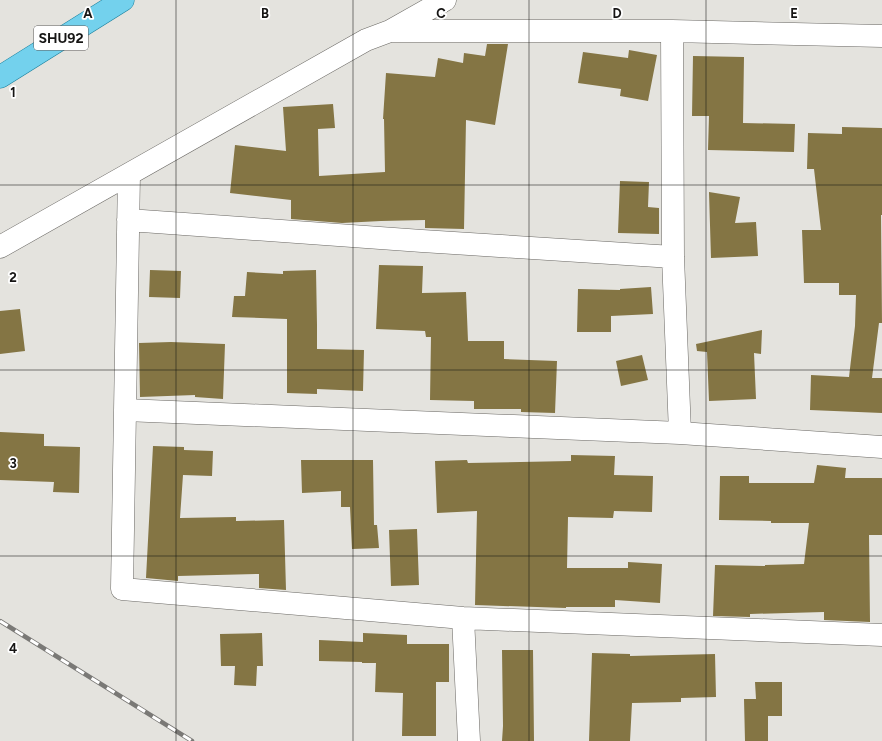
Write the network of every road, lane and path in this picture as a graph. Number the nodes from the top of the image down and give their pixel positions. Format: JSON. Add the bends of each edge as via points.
{"nodes":[{"id":1,"x":122,"y":0,"type":"edge"},
{"id":2,"x":445,"y":0,"type":"edge"},
{"id":3,"x":390,"y":31,"type":"junction"},
{"id":4,"x":672,"y":31,"type":"junction"},
{"id":5,"x":882,"y":36,"type":"edge"},
{"id":6,"x":0,"y":77,"type":"edge"},
{"id":7,"x":129,"y":174,"type":"junction"},
{"id":8,"x":128,"y":220,"type":"junction"},
{"id":9,"x":0,"y":247,"type":"edge"},
{"id":10,"x":673,"y":257,"type":"junction"},
{"id":11,"x":125,"y":410,"type":"junction"},
{"id":12,"x":680,"y":434,"type":"junction"},
{"id":13,"x":882,"y":447,"type":"edge"},
{"id":14,"x":463,"y":618,"type":"junction"},
{"id":15,"x":882,"y":635,"type":"edge"},
{"id":16,"x":469,"y":741,"type":"edge"}],
"edges":[{"from":1,"to":6,"type":"main road","number":"SHU92"},
{"from":2,"to":3,"type":"street"},
{"from":3,"to":4,"type":"street"},
{"from":3,"to":7,"type":"street","via":[[366,40]]},
{"from":4,"to":5,"type":"street"},
{"from":4,"to":10,"type":"street"},
{"from":7,"to":8,"type":"street"},
{"from":7,"to":9,"type":"street"},
{"from":8,"to":10,"type":"street"},
{"from":8,"to":11,"type":"street"},
{"from":10,"to":12,"type":"street"},
{"from":11,"to":12,"type":"street"},
{"from":11,"to":14,"type":"street","via":[[122,589]]},
{"from":12,"to":13,"type":"street"},
{"from":14,"to":15,"type":"street"},
{"from":14,"to":16,"type":"street"}]}
